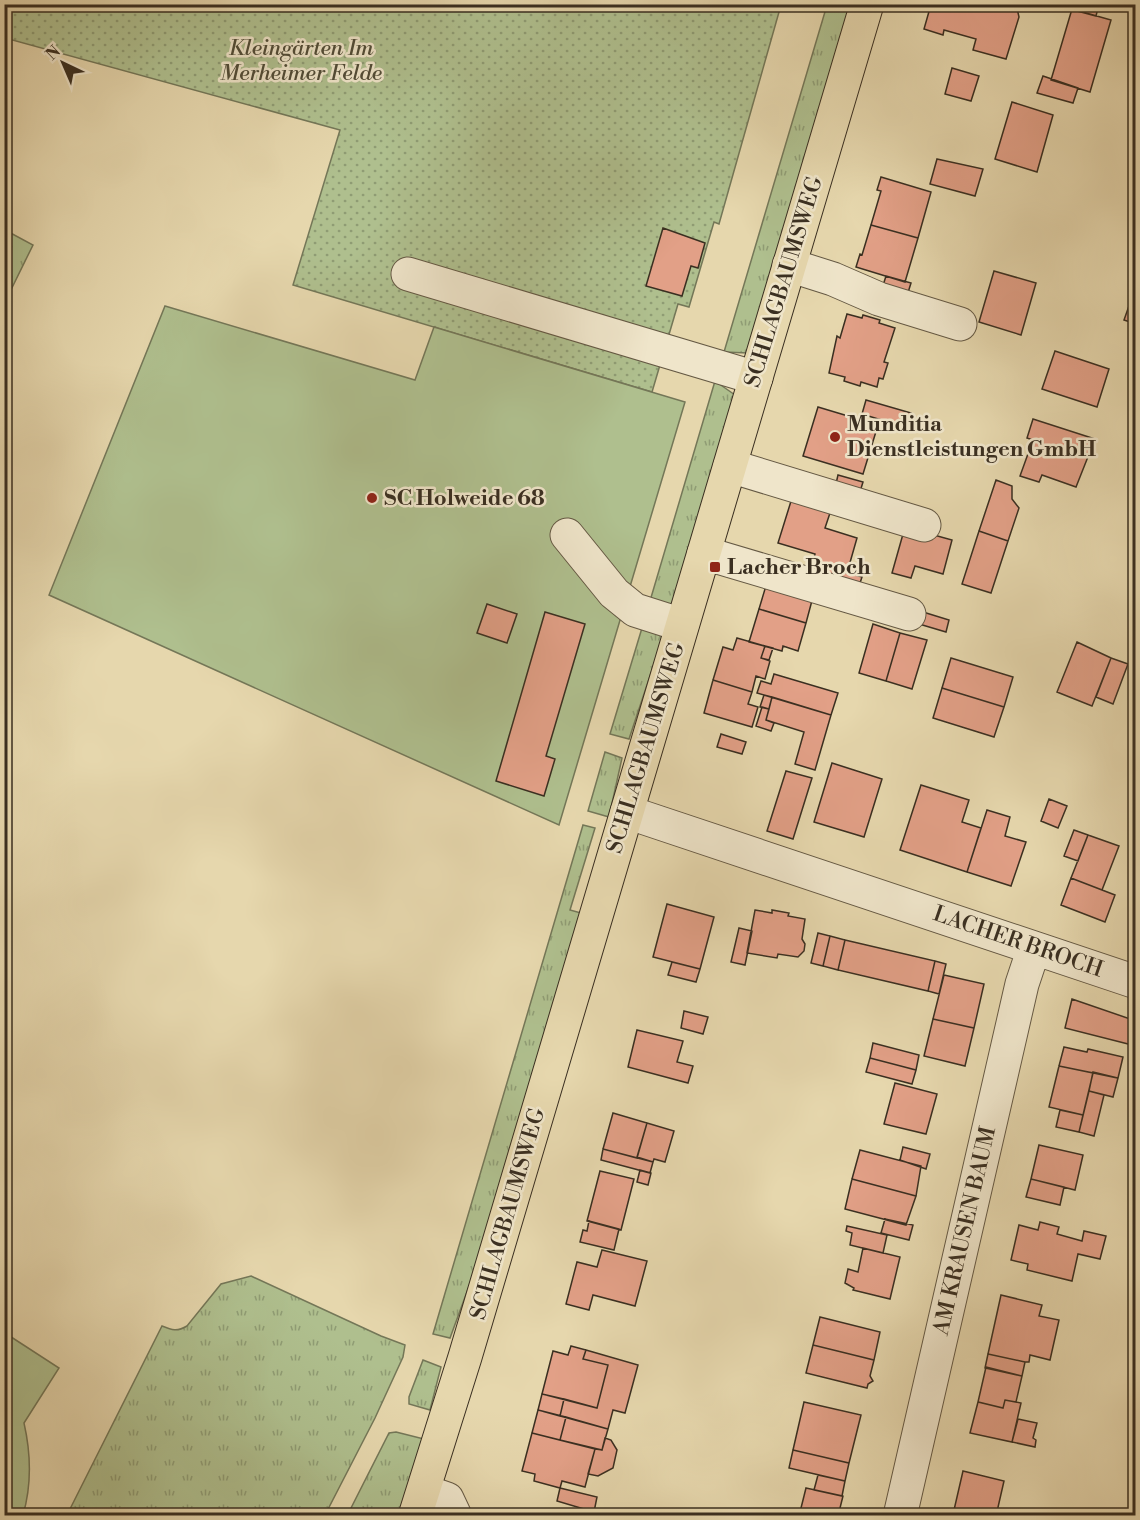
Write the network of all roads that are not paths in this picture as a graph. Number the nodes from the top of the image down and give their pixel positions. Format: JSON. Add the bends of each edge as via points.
{"nodes":[{"id":1,"x":867,"y":4,"type":"edge"},
{"id":2,"x":789,"y":265,"type":"junction"},
{"id":3,"x":408,"y":274,"type":"dead end"},
{"id":4,"x":960,"y":324,"type":"dead end"},
{"id":5,"x":756,"y":378,"type":"junction"},
{"id":6,"x":730,"y":466,"type":"junction"},
{"id":7,"x":924,"y":525,"type":"dead end"},
{"id":8,"x":567,"y":535,"type":"dead end"},
{"id":9,"x":704,"y":553,"type":"junction"},
{"id":10,"x":909,"y":614,"type":"dead end"},
{"id":11,"x":682,"y":625,"type":"junction"},
{"id":12,"x":627,"y":812,"type":"junction"},
{"id":13,"x":1034,"y":948,"type":"junction"},
{"id":14,"x":1136,"y":982,"type":"edge"},
{"id":15,"x":420,"y":1503,"type":"edge"},
{"id":16,"x":455,"y":1515,"type":"edge"},
{"id":17,"x":900,"y":1515,"type":"edge"}],
"edges":[{"from":1,"to":2,"type":"main road","name":"SCHLAGBAUMSWEG"},
{"from":2,"to":4,"type":"street"},
{"from":2,"to":5,"type":"main road","name":"SCHLAGBAUMSWEG"},
{"from":3,"to":5,"type":"street"},
{"from":5,"to":6,"type":"main road","name":"SCHLAGBAUMSWEG"},
{"from":6,"to":7,"type":"street"},
{"from":6,"to":9,"type":"main road","name":"SCHLAGBAUMSWEG"},
{"from":8,"to":11,"type":"street","via":[[614,593],[635,610]]},
{"from":9,"to":10,"type":"street"},
{"from":9,"to":11,"type":"main road","name":"SCHLAGBAUMSWEG"},
{"from":11,"to":12,"type":"main road","name":"SCHLAGBAUMSWEG"},
{"from":12,"to":13,"type":"street","name":"LACHER BROCH"},
{"from":12,"to":15,"type":"main road","name":"SCHLAGBAUMSWEG"},
{"from":13,"to":14,"type":"street","name":"LACHER BROCH"},
{"from":13,"to":17,"type":"street","name":"AM KRAUSEN BAUM"},
{"from":15,"to":16,"type":"street","name":"SCHLAGBAUMSWEG","via":[[447,1499]]}]}
